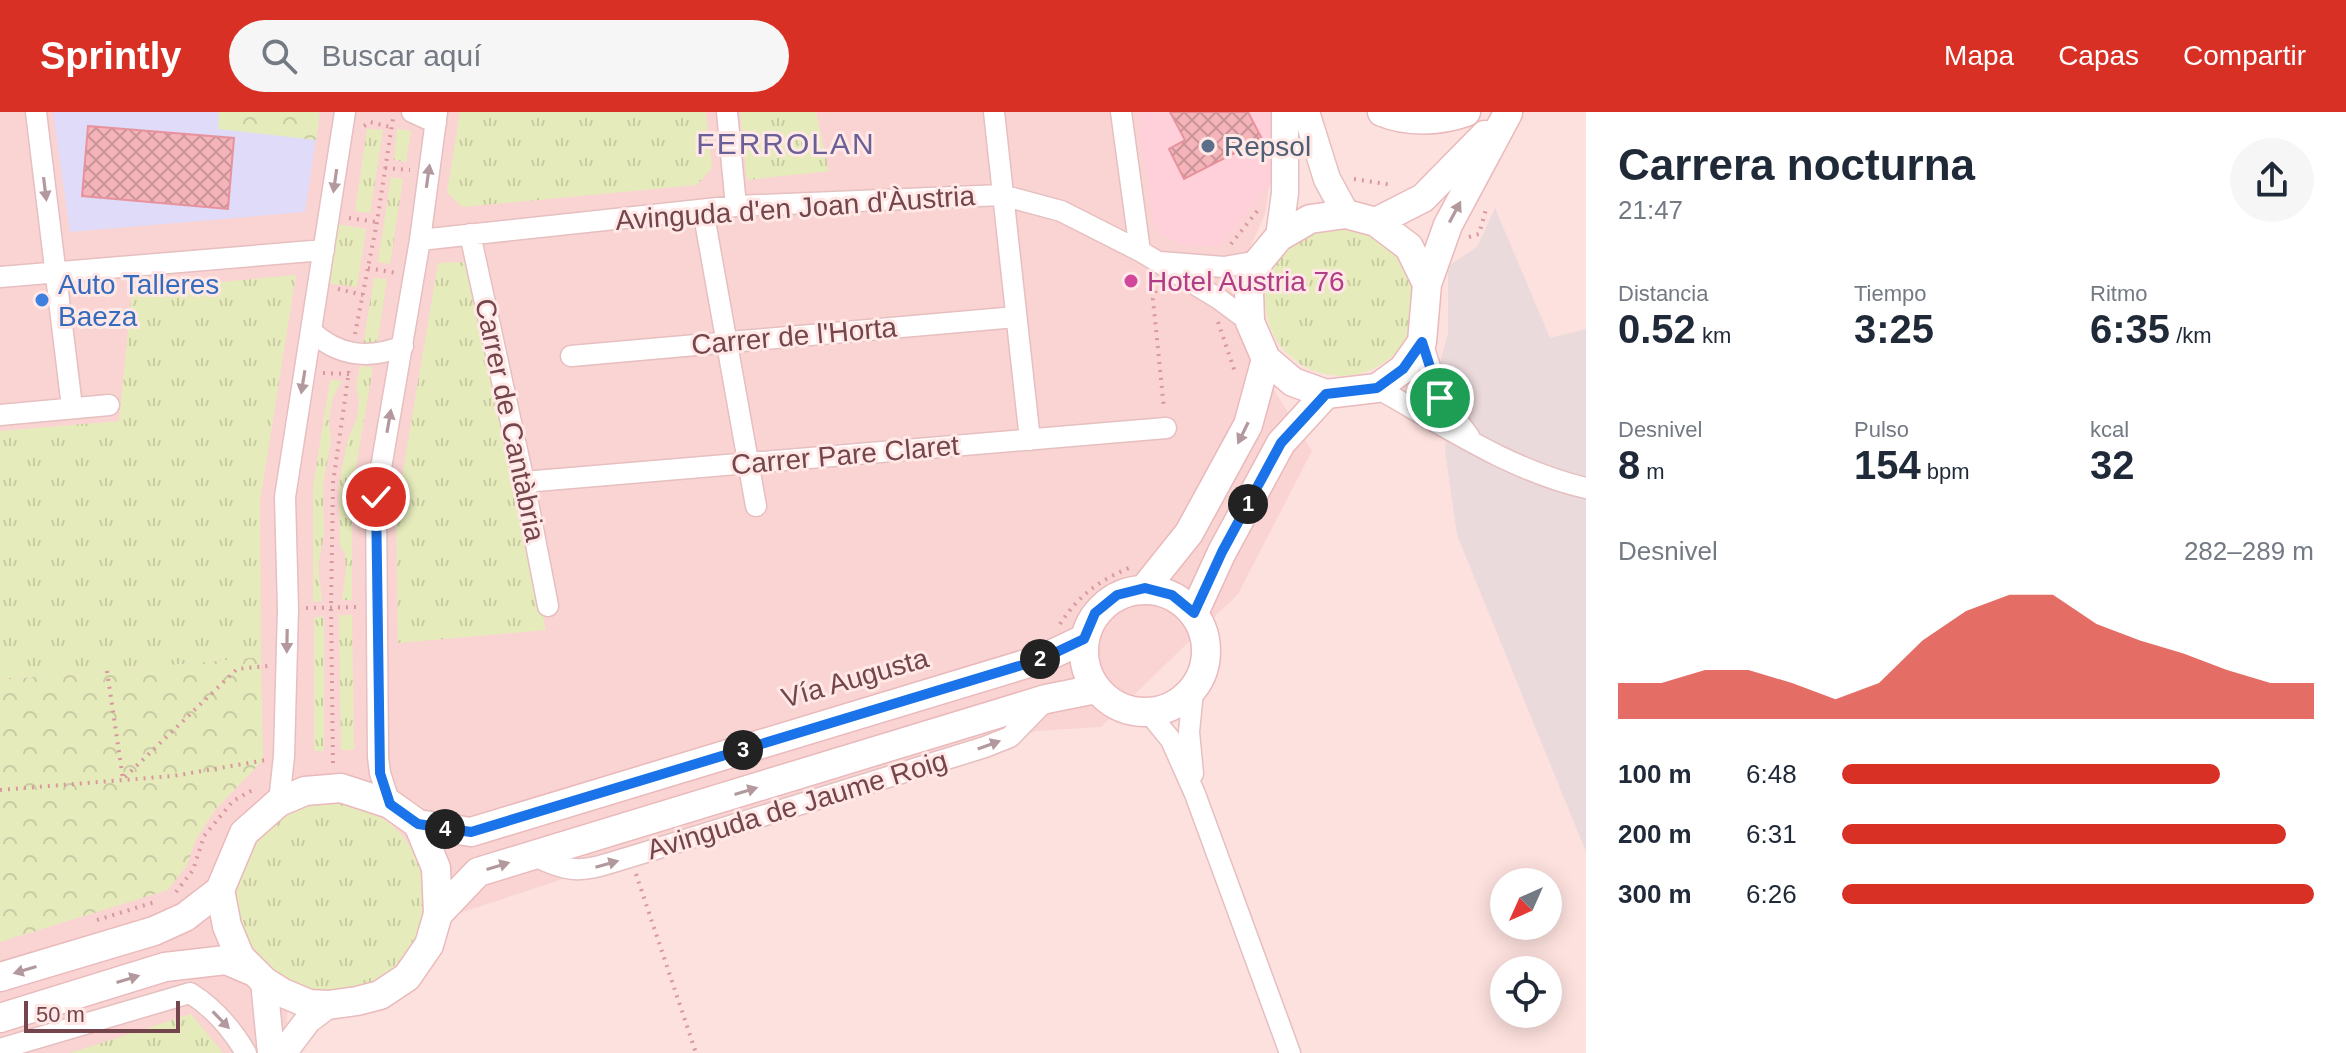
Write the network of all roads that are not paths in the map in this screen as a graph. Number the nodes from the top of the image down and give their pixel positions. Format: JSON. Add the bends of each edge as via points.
{"nodes":[{"id":1,"x":36,"y":112,"type":"edge"},
{"id":2,"x":727,"y":112,"type":"edge"},
{"id":3,"x":994,"y":112,"type":"edge"},
{"id":4,"x":1121,"y":112,"type":"edge"},
{"id":5,"x":1285,"y":112,"type":"edge"},
{"id":6,"x":1306,"y":112,"type":"edge"},
{"id":7,"x":1382,"y":112,"type":"edge"},
{"id":8,"x":1466,"y":112,"type":"edge"},
{"id":9,"x":1508,"y":112,"type":"edge"},
{"id":10,"x":351,"y":117,"type":"edge"},
{"id":11,"x":437,"y":118,"type":"edge"},
{"id":12,"x":408,"y":120,"type":"edge"},
{"id":13,"x":1002,"y":195,"type":"junction"},
{"id":14,"x":736,"y":206,"type":"junction"},
{"id":15,"x":703,"y":210,"type":"junction"},
{"id":16,"x":1346,"y":214,"type":"junction"},
{"id":17,"x":1376,"y":222,"type":"junction"},
{"id":18,"x":470,"y":234,"type":"junction"},
{"id":19,"x":1279,"y":237,"type":"junction"},
{"id":20,"x":420,"y":240,"type":"junction"},
{"id":21,"x":324,"y":250,"type":"junction"},
{"id":22,"x":1148,"y":256,"type":"junction"},
{"id":23,"x":1259,"y":261,"type":"junction"},
{"id":24,"x":56,"y":271,"type":"junction"},
{"id":25,"x":0,"y":277,"type":"edge"},
{"id":26,"x":1427,"y":284,"type":"junction"},
{"id":27,"x":1016,"y":317,"type":"junction"},
{"id":28,"x":1250,"y":322,"type":"junction"},
{"id":29,"x":311,"y":331,"type":"junction"},
{"id":30,"x":726,"y":341,"type":"junction"},
{"id":31,"x":1422,"y":342,"type":"junction"},
{"id":32,"x":403,"y":346,"type":"junction"},
{"id":33,"x":571,"y":356,"type":"dead end"},
{"id":34,"x":1266,"y":359,"type":"junction"},
{"id":35,"x":1377,"y":388,"type":"junction"},
{"id":36,"x":1326,"y":394,"type":"junction"},
{"id":37,"x":109,"y":405,"type":"dead end"},
{"id":38,"x":72,"y":407,"type":"junction"},
{"id":39,"x":0,"y":415,"type":"edge"},
{"id":40,"x":1166,"y":428,"type":"road end"},
{"id":41,"x":1030,"y":440,"type":"junction"},
{"id":42,"x":1474,"y":442,"type":"junction"},
{"id":43,"x":748,"y":462,"type":"junction"},
{"id":44,"x":524,"y":482,"type":"junction"},
{"id":45,"x":1586,"y":488,"type":"edge"},
{"id":46,"x":756,"y":506,"type":"dead end"},
{"id":47,"x":1143,"y":576,"type":"junction"},
{"id":48,"x":548,"y":606,"type":"dead end"},
{"id":49,"x":1194,"y":613,"type":"junction"},
{"id":50,"x":1084,"y":639,"type":"junction"},
{"id":51,"x":1096,"y":689,"type":"junction"},
{"id":52,"x":1193,"y":691,"type":"junction"},
{"id":53,"x":1046,"y":699,"type":"junction"},
{"id":54,"x":1149,"y":713,"type":"junction"},
{"id":55,"x":282,"y":778,"type":"junction"},
{"id":56,"x":1195,"y":794,"type":"junction"},
{"id":57,"x":390,"y":804,"type":"junction"},
{"id":58,"x":418,"y":824,"type":"junction"},
{"id":59,"x":533,"y":855,"type":"junction"},
{"id":60,"x":220,"y":890,"type":"junction"},
{"id":61,"x":438,"y":914,"type":"junction"},
{"id":62,"x":259,"y":976,"type":"junction"},
{"id":63,"x":0,"y":977,"type":"edge"},
{"id":64,"x":328,"y":1005,"type":"junction"},
{"id":65,"x":0,"y":1018,"type":"edge"},
{"id":66,"x":0,"y":1049,"type":"edge"},
{"id":67,"x":246,"y":1053,"type":"edge"},
{"id":68,"x":271,"y":1053,"type":"edge"},
{"id":69,"x":283,"y":1053,"type":"edge"},
{"id":70,"x":1290,"y":1053,"type":"edge"}],
"edges":[{"from":1,"to":24,"type":"street","one_way":true},
{"from":2,"to":14,"type":"street"},
{"from":3,"to":13,"type":"street"},
{"from":4,"to":22,"type":"street"},
{"from":5,"to":19,"type":"street"},
{"from":6,"to":16,"type":"street","via":[[1327,179]]},
{"from":7,"to":8,"type":"main road","via":[[1443,120]]},
{"from":9,"to":17,"type":"main road","via":[[1423,198]]},
{"from":26,"to":9,"type":"main road","one_way":true,"via":[[1448,225]]},
{"from":10,"to":21,"type":"street","one_way":true},
{"from":11,"to":12,"type":"street"},
{"from":20,"to":11,"type":"street","one_way":true},
{"from":13,"to":14,"type":"street","name":"Avinguda d'en Joan d'Àustria"},
{"from":13,"to":22,"type":"street","name":"Avinguda d'en Joan d'Àustria","via":[[1061,211]]},
{"from":13,"to":27,"type":"street"},
{"from":14,"to":15,"type":"street","name":"Avinguda d'en Joan d'Àustria"},
{"from":15,"to":18,"type":"street","name":"Avinguda d'en Joan d'Àustria"},
{"from":15,"to":30,"type":"street"},
{"from":16,"to":17,"type":"main road"},
{"from":16,"to":19,"type":"main road","via":[[1310,219]]},
{"from":17,"to":26,"type":"main road","via":[[1409,247]]},
{"from":18,"to":20,"type":"street","name":"Avinguda d'en Joan d'Àustria"},
{"from":18,"to":44,"type":"street","name":"Carrer de Cantàbria"},
{"from":19,"to":23,"type":"main road"},
{"from":20,"to":32,"type":"street"},
{"from":21,"to":24,"type":"street"},
{"from":21,"to":29,"type":"street"},
{"from":22,"to":23,"type":"street","name":"Avinguda d'en Joan d'Àustria","via":[[1224,267]]},
{"from":22,"to":28,"type":"street","name":"Avinguda d'en Joan d'Àustria"},
{"from":23,"to":28,"type":"main road","via":[[1249,290]]},
{"from":24,"to":25,"type":"street"},
{"from":24,"to":38,"type":"street"},
{"from":26,"to":31,"type":"main road"},
{"from":27,"to":30,"type":"street","name":"Carrer de l'Horta"},
{"from":27,"to":41,"type":"street"},
{"from":28,"to":34,"type":"main road"},
{"from":29,"to":32,"type":"street","via":[[350,364]]},
{"from":29,"to":55,"type":"street","one_way":true,"via":[[285,497],[296,608],[286,664]]},
{"from":30,"to":33,"type":"street","name":"Carrer de l'Horta"},
{"from":30,"to":43,"type":"street"},
{"from":31,"to":35,"type":"main road","via":[[1403,369]]},
{"from":31,"to":42,"type":"street","via":[[1440,398]]},
{"from":57,"to":32,"type":"street","one_way":true,"via":[[380,773],[376,497]]},
{"from":34,"to":36,"type":"main road","via":[[1293,382]]},
{"from":34,"to":47,"type":"main road","one_way":true,"via":[[1248,425],[1189,533]]},
{"from":35,"to":36,"type":"main road"},
{"from":35,"to":42,"type":"street"},
{"from":36,"to":49,"type":"main road","via":[[1281,443]]},
{"from":37,"to":38,"type":"street"},
{"from":38,"to":39,"type":"street"},
{"from":40,"to":41,"type":"street","name":"Carrer Pare Claret"},
{"from":41,"to":43,"type":"street","name":"Carrer Pare Claret"},
{"from":42,"to":45,"type":"street","via":[[1553,480]]},
{"from":43,"to":44,"type":"street","name":"Carrer Pare Claret"},
{"from":43,"to":46,"type":"street"},
{"from":44,"to":48,"type":"street","name":"Carrer de Cantàbria"},
{"from":47,"to":49,"type":"main road"},
{"from":47,"to":50,"type":"main road","via":[[1095,613]]},
{"from":49,"to":52,"type":"main road","via":[[1206,638],[1205,666]]},
{"from":50,"to":51,"type":"main road","via":[[1084,665]]},
{"from":50,"to":58,"type":"main road","via":[[1042,659],[471,832]]},
{"from":51,"to":53,"type":"main road","name":"Avinguda de Jaume Roig"},
{"from":51,"to":54,"type":"main road","via":[[1119,708]]},
{"from":52,"to":54,"type":"main road","via":[[1173,707]]},
{"from":52,"to":56,"type":"street","via":[[1189,732]]},
{"from":59,"to":53,"type":"main road","name":"Avinguda de Jaume Roig","one_way":true},
{"from":59,"to":53,"type":"street","name":"Avinguda de Jaume Roig","one_way":true,"via":[[574,871],[630,857],[985,747],[1010,737]]},
{"from":54,"to":56,"type":"street","via":[[1171,740]]},
{"from":55,"to":57,"type":"main road","via":[[305,791],[341,788]]},
{"from":55,"to":60,"type":"main road","via":[[244,833]]},
{"from":56,"to":70,"type":"street"},
{"from":57,"to":58,"type":"main road"},
{"from":58,"to":61,"type":"main road","via":[[436,868]]},
{"from":61,"to":59,"type":"main road","name":"Avinguda de Jaume Roig","one_way":true,"via":[[478,872]]},
{"from":60,"to":62,"type":"main road","via":[[240,957]]},
{"from":60,"to":63,"type":"main road","one_way":true,"via":[[185,917],[154,931]]},
{"from":61,"to":64,"type":"main road","via":[[429,945],[407,977],[380,995]]},
{"from":62,"to":64,"type":"main road","via":[[296,999]]},
{"from":65,"to":62,"type":"main road","one_way":true,"via":[[165,967],[226,960]]},
{"from":62,"to":68,"type":"street"},
{"from":64,"to":69,"type":"street","via":[[308,1020]]},
{"from":66,"to":67,"type":"street","one_way":true,"via":[[190,993],[232,1031]]}]}
